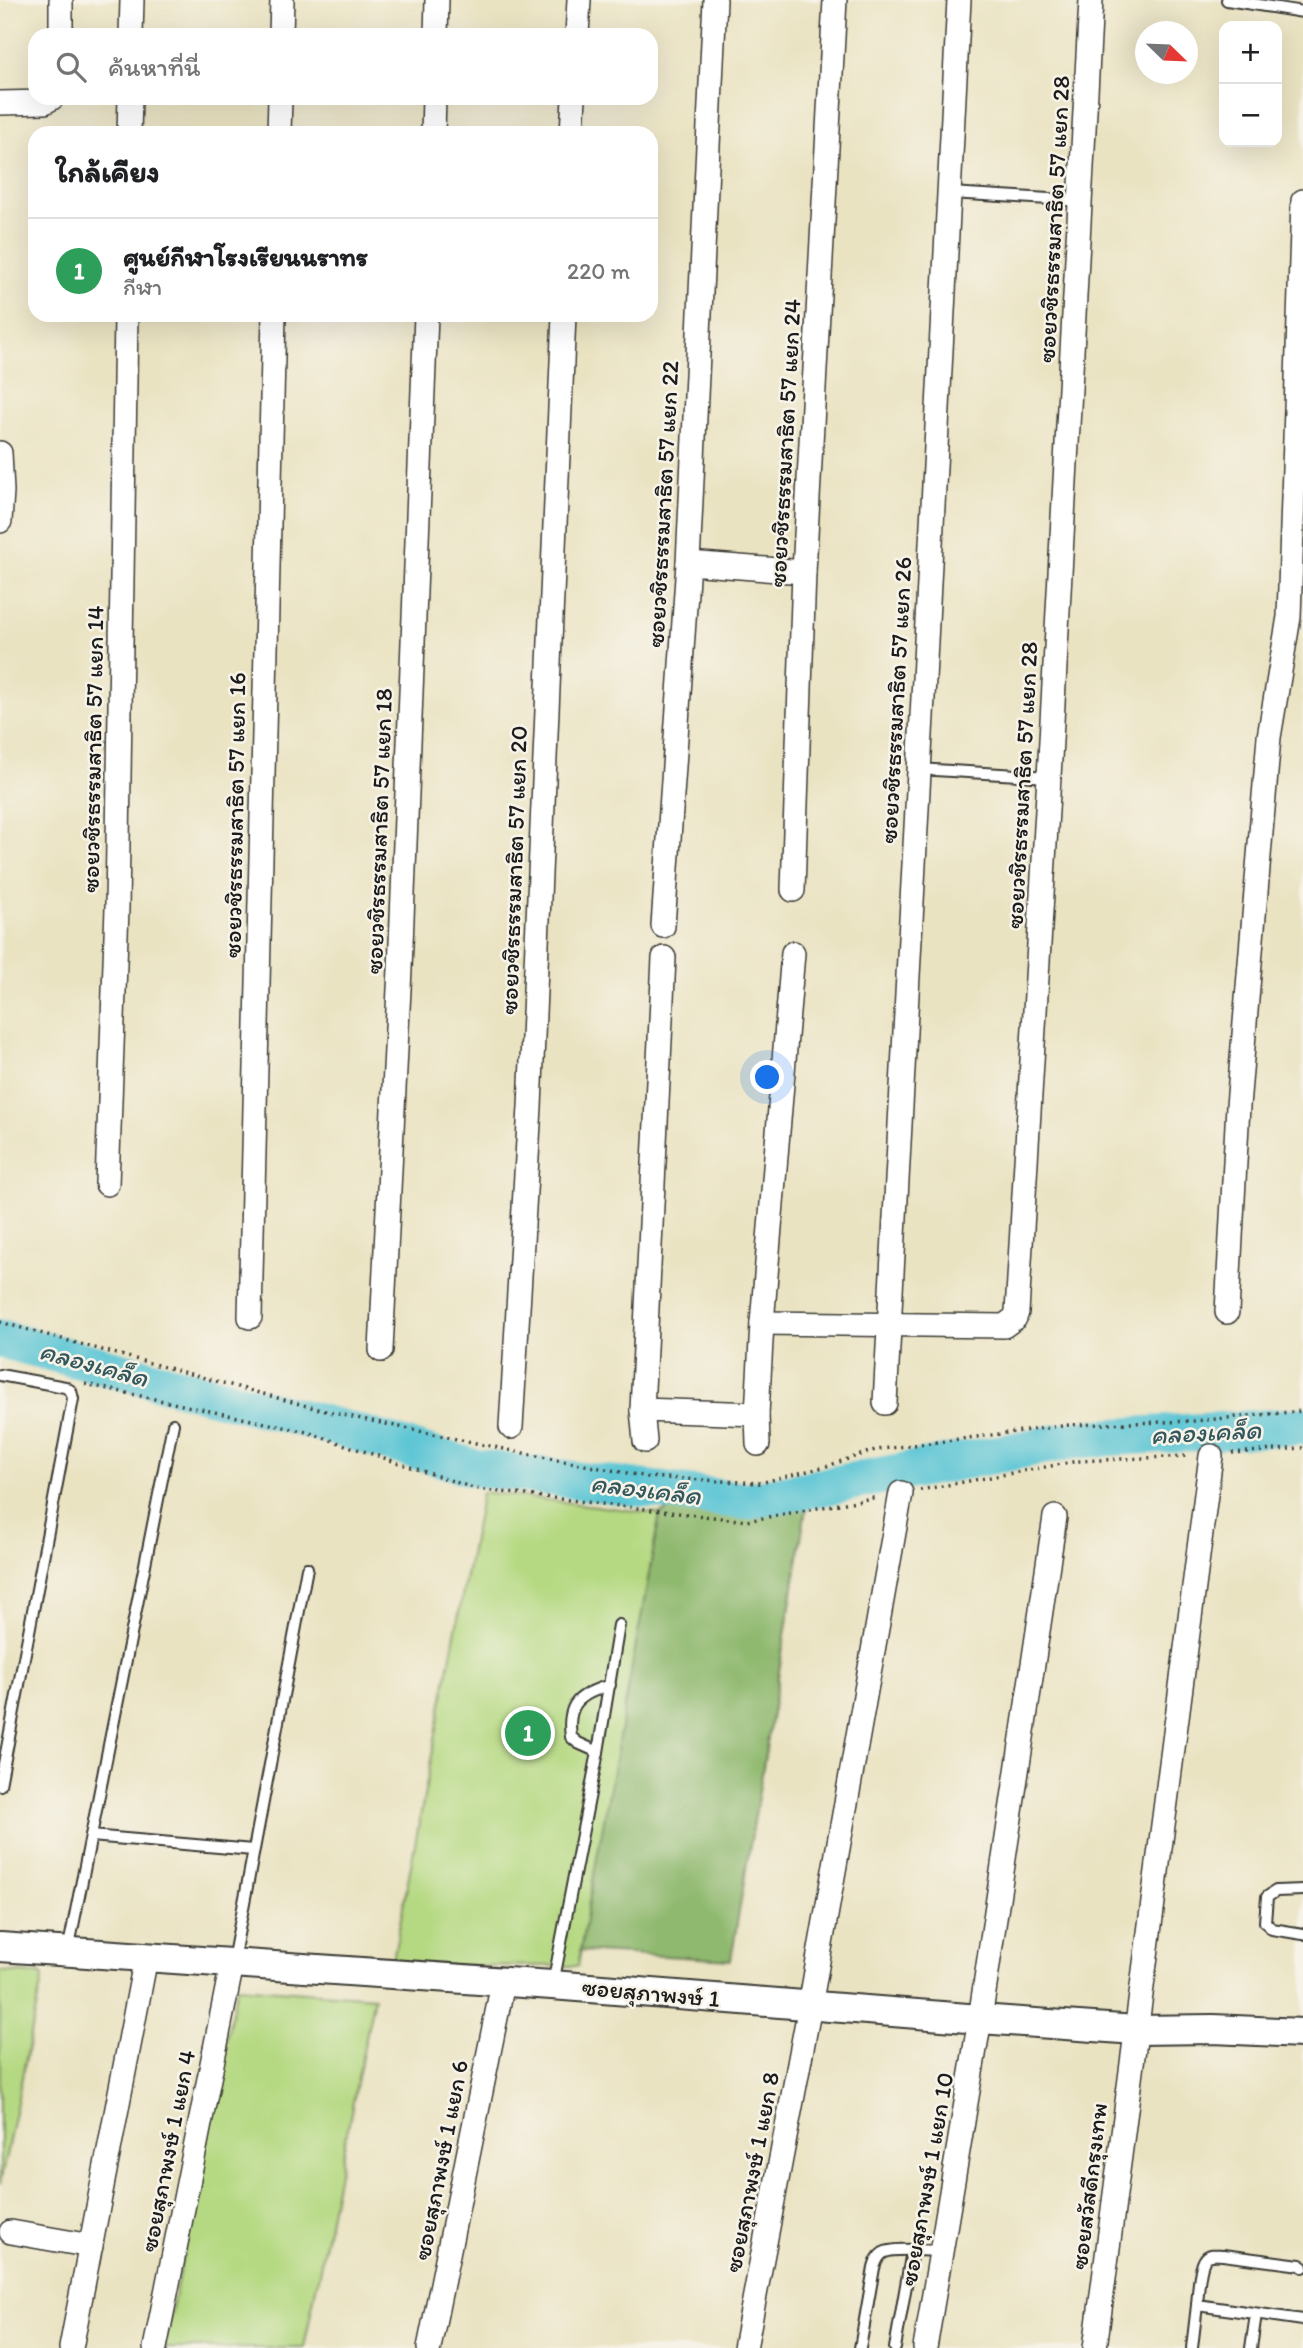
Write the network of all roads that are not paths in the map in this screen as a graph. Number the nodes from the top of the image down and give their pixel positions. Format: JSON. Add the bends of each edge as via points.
{"nodes":[{"id":1,"x":61,"y":0,"type":"edge"},
{"id":2,"x":132,"y":0,"type":"edge"},
{"id":3,"x":282,"y":0,"type":"edge"},
{"id":4,"x":437,"y":0,"type":"edge"},
{"id":5,"x":579,"y":0,"type":"edge"},
{"id":6,"x":715,"y":0,"type":"edge"},
{"id":7,"x":835,"y":0,"type":"edge"},
{"id":8,"x":959,"y":0,"type":"edge"},
{"id":9,"x":1091,"y":0,"type":"edge"},
{"id":10,"x":1227,"y":0,"type":"edge"},
{"id":11,"x":1303,"y":12,"type":"edge"},
{"id":12,"x":61,"y":28,"type":"edge"},
{"id":13,"x":131,"y":28,"type":"edge"},
{"id":14,"x":281,"y":28,"type":"edge"},
{"id":15,"x":436,"y":28,"type":"edge"},
{"id":16,"x":578,"y":28,"type":"edge"},
{"id":17,"x":28,"y":102,"type":"edge"},
{"id":18,"x":0,"y":103,"type":"edge"},
{"id":19,"x":130,"y":105,"type":"edge"},
{"id":20,"x":280,"y":105,"type":"edge"},
{"id":21,"x":434,"y":105,"type":"edge"},
{"id":22,"x":574,"y":105,"type":"edge"},
{"id":23,"x":129,"y":126,"type":"edge"},
{"id":24,"x":279,"y":126,"type":"edge"},
{"id":25,"x":433,"y":126,"type":"edge"},
{"id":26,"x":572,"y":126,"type":"edge"},
{"id":27,"x":950,"y":193,"type":"junction"},
{"id":28,"x":1082,"y":201,"type":"junction"},
{"id":29,"x":1303,"y":201,"type":"edge"},
{"id":30,"x":126,"y":322,"type":"edge"},
{"id":31,"x":274,"y":322,"type":"edge"},
{"id":32,"x":426,"y":322,"type":"edge"},
{"id":33,"x":564,"y":322,"type":"edge"},
{"id":34,"x":0,"y":453,"type":"edge"},
{"id":35,"x":0,"y":521,"type":"edge"},
{"id":36,"x":688,"y":563,"type":"junction"},
{"id":37,"x":804,"y":572,"type":"junction"},
{"id":38,"x":918,"y":769,"type":"junction"},
{"id":39,"x":1049,"y":777,"type":"junction"},
{"id":40,"x":793,"y":890,"type":"dead end"},
{"id":41,"x":663,"y":926,"type":"dead end"},
{"id":42,"x":793,"y":953,"type":"dead end"},
{"id":43,"x":664,"y":958,"type":"dead end"},
{"id":44,"x":107,"y":1184,"type":"dead end"},
{"id":45,"x":1227,"y":1312,"type":"dead end"},
{"id":46,"x":250,"y":1317,"type":"dead end"},
{"id":47,"x":762,"y":1323,"type":"junction"},
{"id":48,"x":889,"y":1324,"type":"junction"},
{"id":49,"x":381,"y":1350,"type":"dead end"},
{"id":50,"x":0,"y":1374,"type":"edge"},
{"id":51,"x":885,"y":1403,"type":"dead end"},
{"id":52,"x":642,"y":1410,"type":"junction"},
{"id":53,"x":757,"y":1413,"type":"junction"},
{"id":54,"x":173,"y":1424,"type":"dead end"},
{"id":55,"x":511,"y":1427,"type":"dead end"},
{"id":56,"x":645,"y":1441,"type":"dead end"},
{"id":57,"x":758,"y":1444,"type":"dead end"},
{"id":58,"x":1211,"y":1455,"type":"dead end"},
{"id":59,"x":901,"y":1493,"type":"dead end"},
{"id":60,"x":1055,"y":1517,"type":"dead end"},
{"id":61,"x":307,"y":1568,"type":"dead end"},
{"id":62,"x":620,"y":1625,"type":"dead end"},
{"id":63,"x":610,"y":1685,"type":"junction"},
{"id":64,"x":598,"y":1752,"type":"junction"},
{"id":65,"x":0,"y":1785,"type":"edge"},
{"id":66,"x":91,"y":1836,"type":"junction"},
{"id":67,"x":253,"y":1850,"type":"junction"},
{"id":68,"x":1303,"y":1890,"type":"edge"},
{"id":69,"x":1303,"y":1934,"type":"edge"},
{"id":70,"x":0,"y":1947,"type":"edge"},
{"id":71,"x":68,"y":1951,"type":"junction"},
{"id":72,"x":146,"y":1957,"type":"junction"},
{"id":73,"x":232,"y":1964,"type":"junction"},
{"id":74,"x":503,"y":1983,"type":"junction"},
{"id":75,"x":552,"y":1985,"type":"junction"},
{"id":76,"x":810,"y":2006,"type":"junction"},
{"id":77,"x":980,"y":2020,"type":"junction"},
{"id":78,"x":1136,"y":2030,"type":"junction"},
{"id":79,"x":1303,"y":2033,"type":"edge"},
{"id":80,"x":11,"y":2232,"type":"dead end"},
{"id":81,"x":91,"y":2246,"type":"junction"},
{"id":82,"x":912,"y":2251,"type":"junction"},
{"id":83,"x":942,"y":2251,"type":"junction"},
{"id":84,"x":1303,"y":2267,"type":"edge"},
{"id":85,"x":1197,"y":2305,"type":"junction"},
{"id":86,"x":1256,"y":2314,"type":"junction"},
{"id":87,"x":1303,"y":2320,"type":"edge"},
{"id":88,"x":71,"y":2348,"type":"edge"},
{"id":89,"x":155,"y":2348,"type":"edge"},
{"id":90,"x":429,"y":2348,"type":"edge"},
{"id":91,"x":745,"y":2348,"type":"edge"},
{"id":92,"x":860,"y":2348,"type":"edge"},
{"id":93,"x":895,"y":2348,"type":"edge"},
{"id":94,"x":925,"y":2348,"type":"edge"},
{"id":95,"x":1095,"y":2348,"type":"edge"},
{"id":96,"x":1192,"y":2348,"type":"edge"},
{"id":97,"x":1251,"y":2348,"type":"edge"}],
"edges":[{"from":1,"to":12,"type":"street"},
{"from":2,"to":13,"type":"street"},
{"from":3,"to":14,"type":"street"},
{"from":4,"to":15,"type":"street"},
{"from":5,"to":16,"type":"street"},
{"from":6,"to":36,"type":"street","name":"ซอยวชิรธรรมสาธิต 57 แยก 22"},
{"from":7,"to":37,"type":"street","name":"ซอยวชิรธรรมสาธิต 57 แยก 24"},
{"from":8,"to":27,"type":"street","name":"ซอยวชิรธรรมสาธิต 57 แยก 26"},
{"from":9,"to":28,"type":"street","name":"ซอยวชิรธรรมสาธิต 57 แยก 28"},
{"from":10,"to":11,"type":"lane"},
{"from":17,"to":18,"type":"street"},
{"from":19,"to":23,"type":"street"},
{"from":20,"to":24,"type":"street"},
{"from":21,"to":25,"type":"street"},
{"from":22,"to":26,"type":"street"},
{"from":27,"to":28,"type":"lane"},
{"from":27,"to":38,"type":"street","name":"ซอยวชิรธรรมสาธิต 57 แยก 26"},
{"from":28,"to":39,"type":"street","name":"ซอยวชิรธรรมสาธิต 57 แยก 28"},
{"from":29,"to":45,"type":"street","via":[[1289,617],[1268,751],[1238,1106]]},
{"from":30,"to":44,"type":"street","name":"ซอยวชิรธรรมสาธิต 57 แยก 14","via":[[117,908]]},
{"from":31,"to":46,"type":"street","name":"ซอยวชิรธรรมสาธิต 57 แยก 16"},
{"from":32,"to":49,"type":"street","name":"ซอยวชิรธรรมสาธิต 57 แยก 18"},
{"from":33,"to":55,"type":"street","name":"ซอยวชิรธรรมสาธิต 57 แยก 20","via":[[531,1093]]},
{"from":34,"to":35,"type":"street"},
{"from":36,"to":37,"type":"street"},
{"from":36,"to":41,"type":"street","name":"ซอยวชิรธรรมสาธิต 57 แยก 22"},
{"from":37,"to":40,"type":"street","name":"ซอยวชิรธรรมสาธิต 57 แยก 24"},
{"from":38,"to":39,"type":"lane"},
{"from":38,"to":48,"type":"street","name":"ซอยวชิรธรรมสาธิต 57 แยก 26"},
{"from":39,"to":48,"type":"street","name":"ซอยวชิรธรรมสาธิต 57 แยก 28","via":[[1017,1312],[1004,1326]]},
{"from":42,"to":47,"type":"street"},
{"from":43,"to":52,"type":"street"},
{"from":47,"to":48,"type":"street","name":"ซอยวชิรธรรมสาธิต 57 แยก 28"},
{"from":47,"to":53,"type":"street"},
{"from":48,"to":51,"type":"street","name":"ซอยวชิรธรรมสาธิต 57 แยก 26"},
{"from":50,"to":65,"type":"lane","via":[[65,1387],[74,1399]]},
{"from":52,"to":53,"type":"street"},
{"from":52,"to":56,"type":"street"},
{"from":53,"to":57,"type":"street"},
{"from":54,"to":66,"type":"lane"},
{"from":58,"to":78,"type":"street","name":"ซอยสวัสดีกรุงเทพ"},
{"from":59,"to":76,"type":"street","name":"ซอยสุภาพงษ์ 1 แยก 8"},
{"from":60,"to":77,"type":"street","name":"ซอยสุภาพงษ์ 1 แยก 10"},
{"from":61,"to":67,"type":"lane"},
{"from":62,"to":63,"type":"lane"},
{"from":63,"to":64,"type":"lane"},
{"from":63,"to":64,"type":"lane","via":[[588,1692],[576,1702],[568,1722],[570,1737]]},
{"from":64,"to":75,"type":"lane"},
{"from":66,"to":67,"type":"lane"},
{"from":66,"to":71,"type":"lane"},
{"from":67,"to":73,"type":"lane"},
{"from":68,"to":69,"type":"lane","via":[[1276,1891],[1267,1898],[1265,1922],[1272,1929]]},
{"from":70,"to":71,"type":"street","name":"ซอยสุภาพงษ์ 1"},
{"from":71,"to":72,"type":"street","name":"ซอยสุภาพงษ์ 1"},
{"from":72,"to":73,"type":"street","name":"ซอยสุภาพงษ์ 1"},
{"from":72,"to":81,"type":"street"},
{"from":73,"to":74,"type":"street","name":"ซอยสุภาพงษ์ 1"},
{"from":73,"to":89,"type":"street","name":"ซอยสุภาพงษ์ 1 แยก 4"},
{"from":74,"to":75,"type":"street","name":"ซอยสุภาพงษ์ 1"},
{"from":74,"to":90,"type":"street","name":"ซอยสุภาพงษ์ 1 แยก 6"},
{"from":75,"to":76,"type":"street","name":"ซอยสุภาพงษ์ 1"},
{"from":76,"to":77,"type":"street","name":"ซอยสุภาพงษ์ 1"},
{"from":76,"to":91,"type":"street","name":"ซอยสุภาพงษ์ 1 แยก 8"},
{"from":77,"to":78,"type":"street","name":"ซอยสุภาพงษ์ 1"},
{"from":77,"to":83,"type":"street","name":"ซอยสุภาพงษ์ 1 แยก 10"},
{"from":78,"to":79,"type":"street","name":"ซอยสุภาพงษ์ 1"},
{"from":78,"to":95,"type":"street","name":"ซอยสวัสดีกรุงเทพ"},
{"from":80,"to":81,"type":"street"},
{"from":81,"to":88,"type":"street"},
{"from":82,"to":83,"type":"lane"},
{"from":82,"to":92,"type":"lane","via":[[885,2252],[879,2257]]},
{"from":82,"to":93,"type":"lane"},
{"from":83,"to":94,"type":"street","name":"ซอยสุภาพงษ์ 1 แยก 10"},
{"from":84,"to":85,"type":"lane","via":[[1211,2255],[1202,2265]]},
{"from":85,"to":86,"type":"lane"},
{"from":85,"to":96,"type":"lane"},
{"from":86,"to":87,"type":"lane"},
{"from":86,"to":97,"type":"lane"}]}
